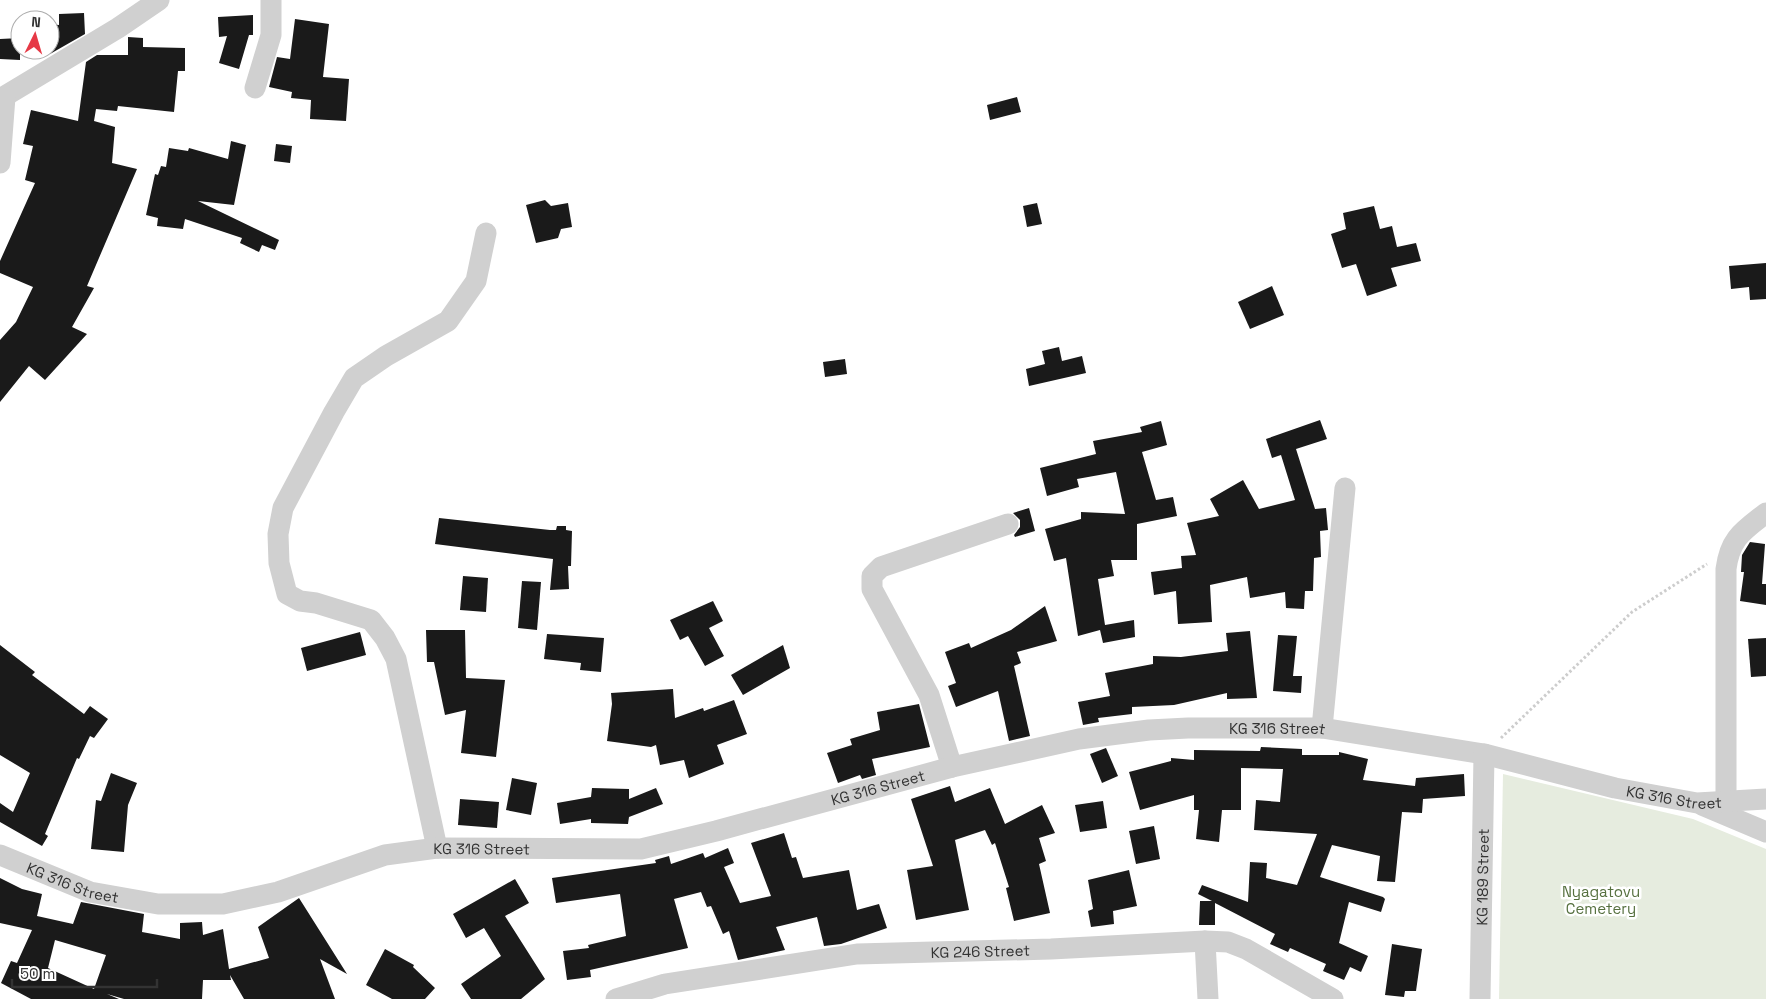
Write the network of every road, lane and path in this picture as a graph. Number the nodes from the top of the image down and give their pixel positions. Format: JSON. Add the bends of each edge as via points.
{"nodes":[{"id":1,"x":159,"y":0,"type":"edge"},
{"id":2,"x":272,"y":0,"type":"edge"},
{"id":3,"x":255,"y":88,"type":"dead end"},
{"id":4,"x":2,"y":98,"type":"edge"},
{"id":5,"x":0,"y":163,"type":"edge"},
{"id":6,"x":486,"y":234,"type":"dead end"},
{"id":7,"x":1345,"y":488,"type":"dead end"},
{"id":8,"x":1766,"y":513,"type":"edge"},
{"id":9,"x":1008,"y":524,"type":"dead end"},
{"id":10,"x":1728,"y":550,"type":"junction"},
{"id":11,"x":1322,"y":728,"type":"junction"},
{"id":12,"x":1484,"y":754,"type":"junction"},
{"id":13,"x":952,"y":767,"type":"junction"},
{"id":14,"x":1766,"y":799,"type":"edge"},
{"id":15,"x":1726,"y":801,"type":"junction"},
{"id":16,"x":1697,"y":803,"type":"junction"},
{"id":17,"x":1766,"y":832,"type":"edge"},
{"id":18,"x":437,"y":848,"type":"junction"},
{"id":19,"x":0,"y":855,"type":"edge"},
{"id":20,"x":1205,"y":941,"type":"junction"},
{"id":21,"x":616,"y":999,"type":"edge"},
{"id":22,"x":1208,"y":999,"type":"edge"},
{"id":23,"x":1334,"y":999,"type":"edge"},
{"id":24,"x":1480,"y":999,"type":"edge"}],
"edges":[{"from":1,"to":4,"type":"street"},
{"from":2,"to":3,"type":"street","via":[[271,35]]},
{"from":4,"to":5,"type":"street"},
{"from":6,"to":18,"type":"street","via":[[476,281],[448,321],[354,378],[283,508],[278,534],[279,563],[287,594],[300,601],[371,620],[396,659]]},
{"from":7,"to":11,"type":"street"},
{"from":8,"to":10,"type":"street","via":[[1740,534]]},
{"from":9,"to":13,"type":"street","via":[[881,567],[872,576],[872,589],[929,695]]},
{"from":10,"to":12,"type":"path","via":[[1632,612]]},
{"from":10,"to":15,"type":"street"},
{"from":11,"to":12,"type":"street","name":"KG 316 Street"},
{"from":11,"to":13,"type":"street","name":"KG 316 Street","via":[[1149,730],[1079,739]]},
{"from":12,"to":16,"type":"street","name":"KG 316 Street","via":[[1615,788]]},
{"from":12,"to":24,"type":"street","name":"KG 189 Street"},
{"from":13,"to":18,"type":"street","name":"KG 316 Street","via":[[716,832],[641,849]]},
{"from":14,"to":15,"type":"street","name":"KG 316 Street"},
{"from":15,"to":16,"type":"street","name":"KG 316 Street"},
{"from":16,"to":17,"type":"street"},
{"from":18,"to":19,"type":"street","name":"KG 316 Street","via":[[385,855],[278,892],[224,904],[158,904],[90,892]]},
{"from":20,"to":21,"type":"street","name":"KG 246 Street","via":[[857,954],[665,984]]},
{"from":20,"to":22,"type":"street"},
{"from":20,"to":23,"type":"street","name":"KG 246 Street","via":[[1228,942],[1246,948]]}]}
